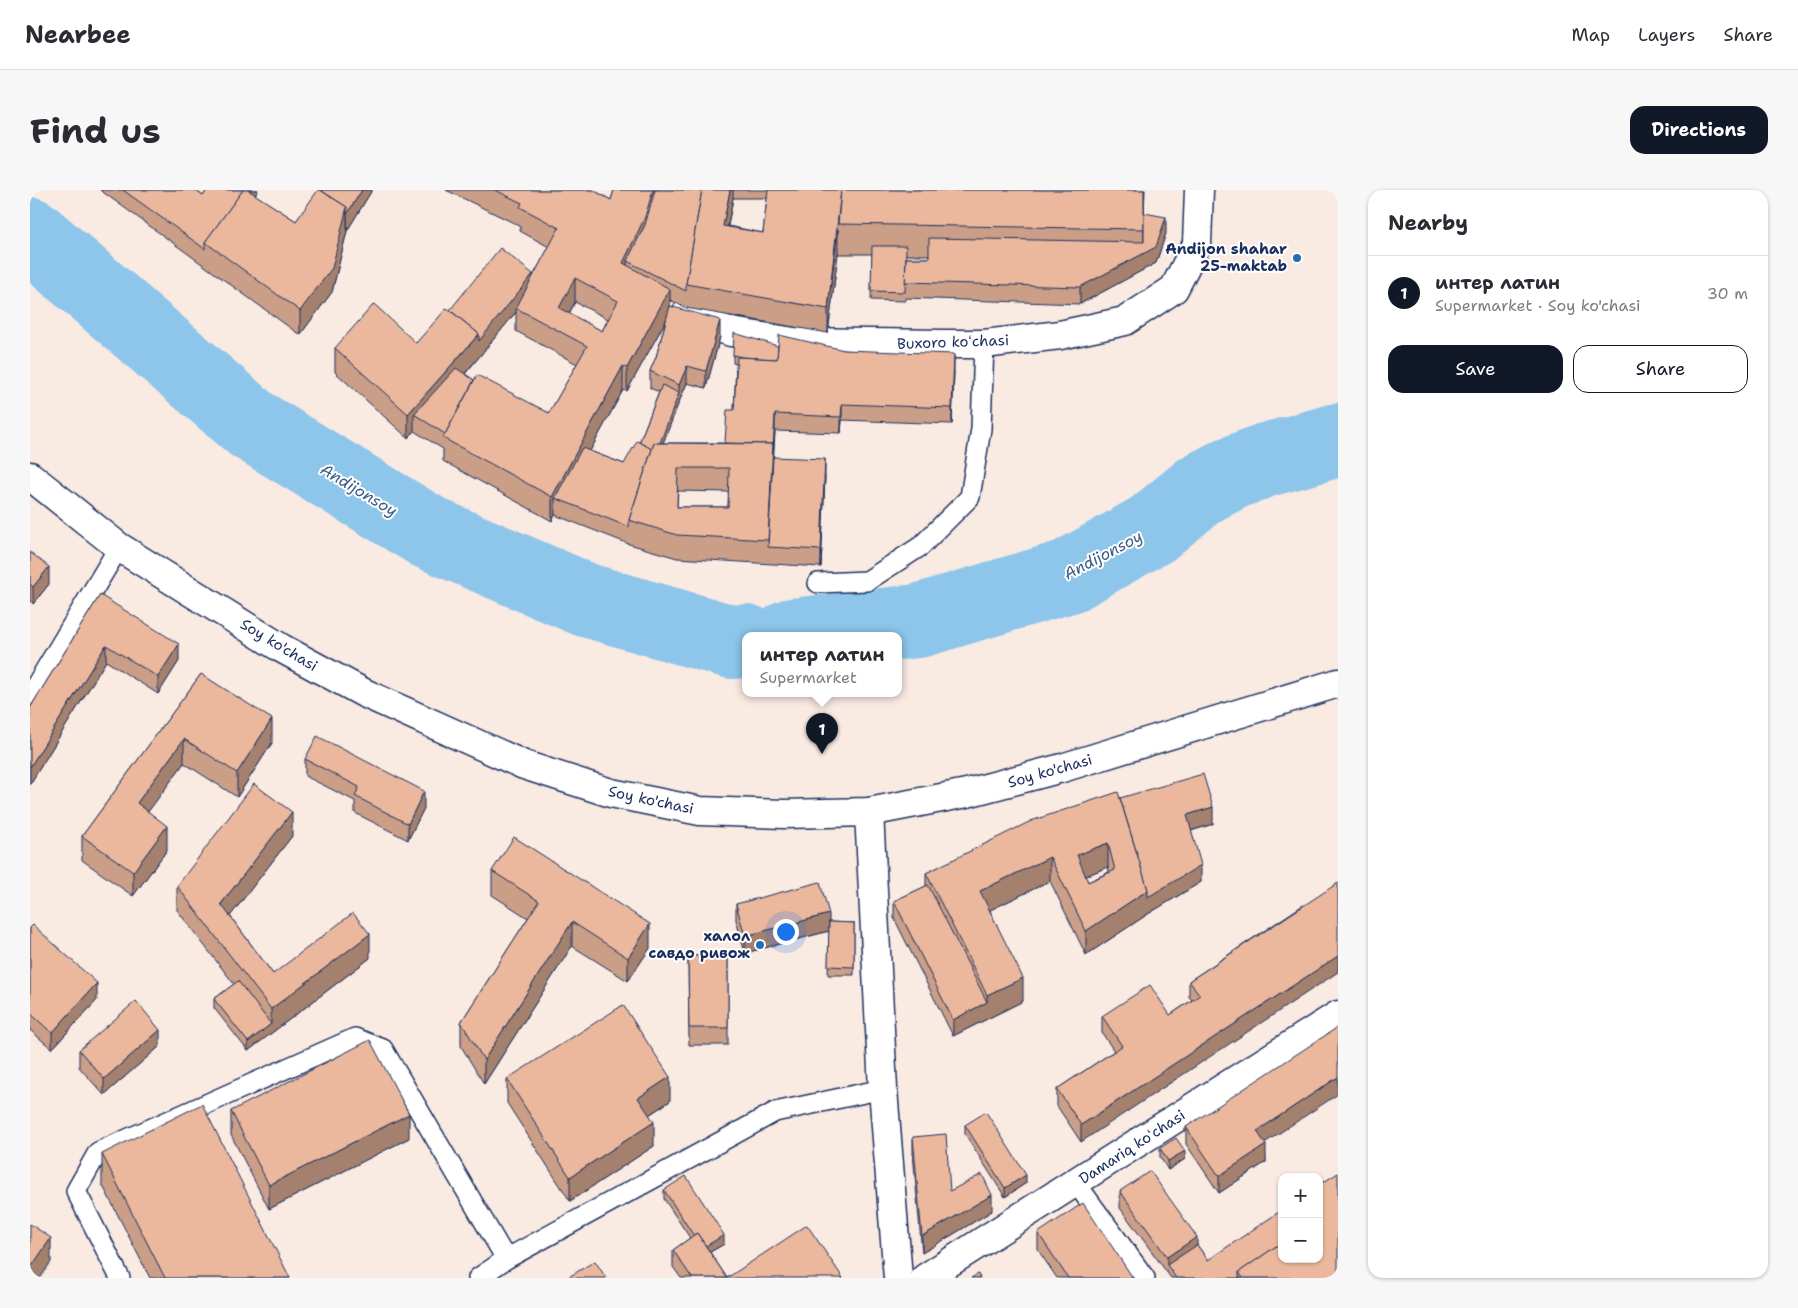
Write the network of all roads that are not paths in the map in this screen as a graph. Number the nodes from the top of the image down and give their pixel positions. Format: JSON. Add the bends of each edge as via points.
{"nodes":[{"id":1,"x":1199,"y":190,"type":"edge"},
{"id":2,"x":681,"y":314,"type":"edge"},
{"id":3,"x":984,"y":344,"type":"junction"},
{"id":4,"x":30,"y":476,"type":"edge"},
{"id":5,"x":119,"y":547,"type":"junction"},
{"id":6,"x":818,"y":584,"type":"dead end"},
{"id":7,"x":1338,"y":683,"type":"edge"},
{"id":8,"x":30,"y":695,"type":"edge"},
{"id":9,"x":870,"y":812,"type":"junction"},
{"id":10,"x":1338,"y":1015,"type":"edge"},
{"id":11,"x":883,"y":1089,"type":"junction"},
{"id":12,"x":1076,"y":1183,"type":"junction"},
{"id":13,"x":506,"y":1259,"type":"junction"},
{"id":14,"x":120,"y":1278,"type":"edge"},
{"id":15,"x":478,"y":1278,"type":"edge"},
{"id":16,"x":898,"y":1278,"type":"edge"},
{"id":17,"x":925,"y":1278,"type":"edge"},
{"id":18,"x":1145,"y":1278,"type":"edge"}],
"edges":[{"from":1,"to":3,"type":"street","name":"Buxoro koʻchasi","via":[[1197,244],[1174,289],[1125,321],[1060,335]]},
{"from":2,"to":3,"type":"street","name":"Buxoro koʻchasi","via":[[731,332],[794,342]]},
{"from":3,"to":6,"type":"lane","via":[[981,429],[970,497],[921,546],[867,581]]},
{"from":4,"to":5,"type":"street","name":"Soy ko'chasi"},
{"from":5,"to":8,"type":"lane"},
{"from":5,"to":9,"type":"street","name":"Soy ko'chasi","via":[[280,648],[364,693],[524,765],[611,793],[700,811],[784,814]]},
{"from":7,"to":9,"type":"street","name":"Soy ko'chasi","via":[[1062,768],[967,793]]},
{"from":9,"to":11,"type":"street"},
{"from":10,"to":12,"type":"street","name":"Damariq koʻchasi"},
{"from":11,"to":13,"type":"lane","via":[[775,1112]]},
{"from":11,"to":16,"type":"street"},
{"from":12,"to":17,"type":"street","name":"Damariq koʻchasi"},
{"from":12,"to":18,"type":"lane"},
{"from":13,"to":14,"type":"lane","via":[[383,1049],[355,1038],[98,1152],[76,1191]]},
{"from":13,"to":15,"type":"lane"}]}
